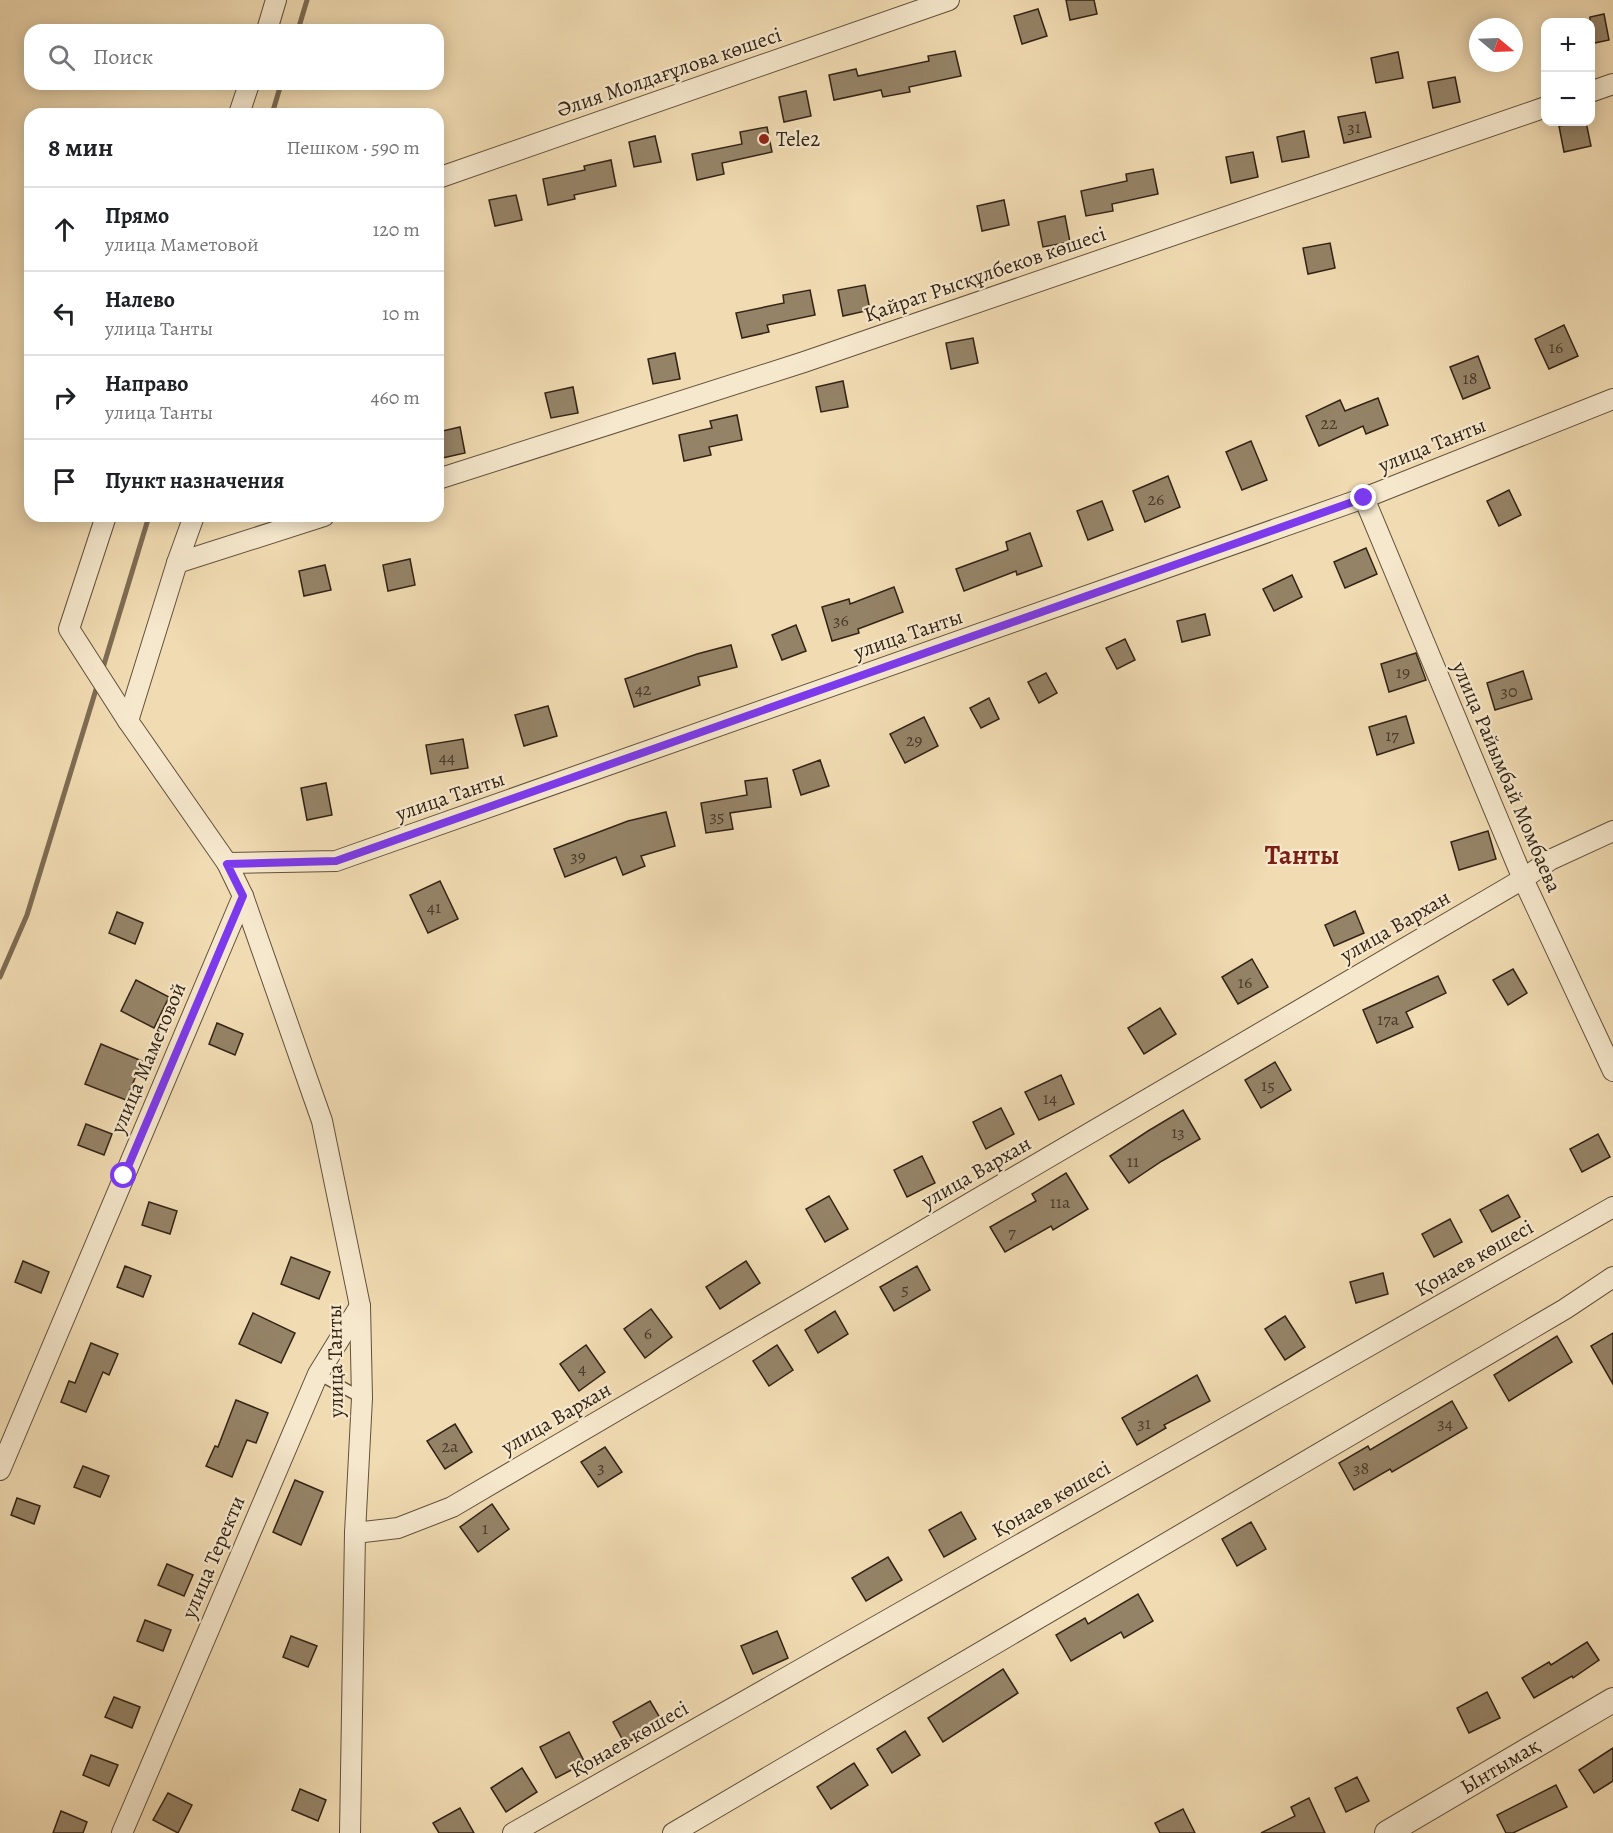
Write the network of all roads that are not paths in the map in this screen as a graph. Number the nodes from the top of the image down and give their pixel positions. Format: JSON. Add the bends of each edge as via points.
{"nodes":[{"id":1,"x":276,"y":0,"type":"edge"},
{"id":2,"x":949,"y":0,"type":"edge"},
{"id":3,"x":269,"y":24,"type":"edge"},
{"id":4,"x":1613,"y":84,"type":"edge"},
{"id":5,"x":247,"y":90,"type":"edge"},
{"id":6,"x":1595,"y":90,"type":"edge"},
{"id":7,"x":241,"y":108,"type":"edge"},
{"id":8,"x":1541,"y":108,"type":"edge"},
{"id":9,"x":444,"y":176,"type":"edge"},
{"id":10,"x":1613,"y":399,"type":"edge"},
{"id":11,"x":444,"y":477,"type":"edge"},
{"id":12,"x":1364,"y":498,"type":"junction"},
{"id":13,"x":104,"y":522,"type":"edge"},
{"id":14,"x":192,"y":522,"type":"edge"},
{"id":15,"x":305,"y":522,"type":"edge"},
{"id":16,"x":177,"y":563,"type":"junction"},
{"id":17,"x":128,"y":721,"type":"junction"},
{"id":18,"x":1613,"y":831,"type":"edge"},
{"id":19,"x":227,"y":864,"type":"junction"},
{"id":20,"x":1523,"y":879,"type":"junction"},
{"id":21,"x":243,"y":896,"type":"junction"},
{"id":22,"x":1613,"y":1071,"type":"edge"},
{"id":23,"x":1613,"y":1207,"type":"edge"},
{"id":24,"x":1613,"y":1278,"type":"edge"},
{"id":25,"x":360,"y":1306,"type":"junction"},
{"id":26,"x":318,"y":1374,"type":"junction"},
{"id":27,"x":362,"y":1398,"type":"junction"},
{"id":28,"x":0,"y":1470,"type":"edge"},
{"id":29,"x":355,"y":1533,"type":"junction"},
{"id":30,"x":1613,"y":1700,"type":"edge"},
{"id":31,"x":122,"y":1833,"type":"edge"},
{"id":32,"x":351,"y":1833,"type":"edge"},
{"id":33,"x":513,"y":1833,"type":"edge"},
{"id":34,"x":673,"y":1833,"type":"edge"},
{"id":35,"x":1387,"y":1833,"type":"edge"}],
"edges":[{"from":1,"to":3,"type":"street"},
{"from":2,"to":9,"type":"street","name":"Әлия Молдағұлова көшесі"},
{"from":4,"to":6,"type":"street"},
{"from":5,"to":7,"type":"street"},
{"from":8,"to":11,"type":"street","name":"Қайрат Рысқұлбеков көшесі","via":[[804,362]]},
{"from":10,"to":12,"type":"street","name":"улица Танты"},
{"from":12,"to":19,"type":"street","name":"улица Танты","via":[[336,861]]},
{"from":12,"to":20,"type":"street","name":"улица Райымбай Момбаева"},
{"from":13,"to":17,"type":"street","via":[[69,629]]},
{"from":14,"to":16,"type":"street"},
{"from":15,"to":16,"type":"street"},
{"from":16,"to":17,"type":"street"},
{"from":17,"to":19,"type":"street"},
{"from":18,"to":20,"type":"street","name":"улица Вархан","via":[[1550,860]]},
{"from":19,"to":21,"type":"street","name":"улица Танты"},
{"from":20,"to":22,"type":"street","name":"улица Райымбай Момбаева"},
{"from":20,"to":29,"type":"street","name":"улица Вархан","via":[[452,1507],[398,1528]]},
{"from":21,"to":25,"type":"street","name":"улица Танты","via":[[322,1121]]},
{"from":21,"to":28,"type":"street","name":"улица Маметовой"},
{"from":23,"to":33,"type":"street","name":"Қонаев көшесі"},
{"from":24,"to":34,"type":"street"},
{"from":25,"to":26,"type":"street","name":"улица Теректи"},
{"from":25,"to":27,"type":"street","name":"улица Танты"},
{"from":26,"to":27,"type":"lane"},
{"from":26,"to":31,"type":"street","name":"улица Теректи"},
{"from":27,"to":29,"type":"street","name":"улица Танты"},
{"from":29,"to":32,"type":"street","name":"улица Танты"},
{"from":30,"to":35,"type":"street","name":"Ынтымақ"}]}
